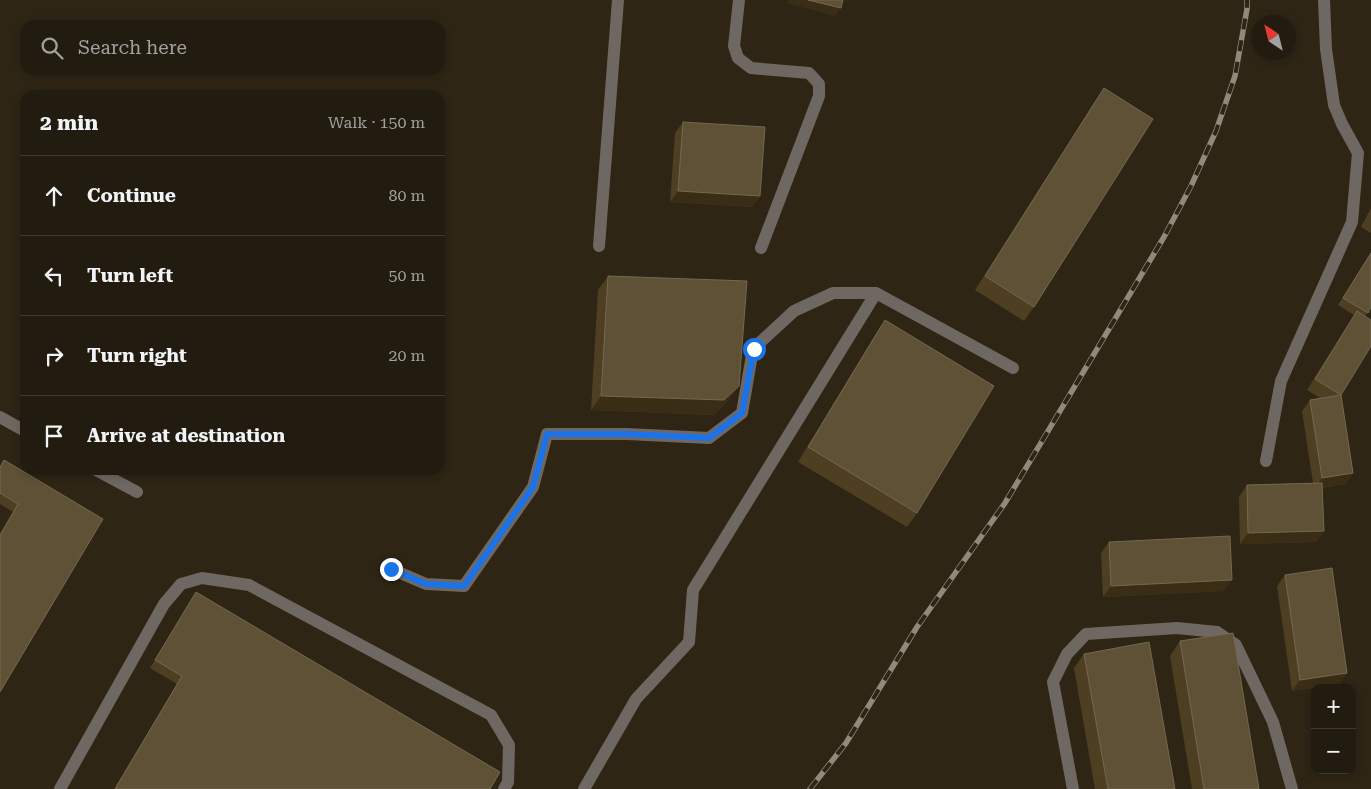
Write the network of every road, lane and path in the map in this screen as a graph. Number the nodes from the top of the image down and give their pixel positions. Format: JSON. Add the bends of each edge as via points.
{"nodes":[{"id":1,"x":618,"y":0,"type":"edge"},
{"id":2,"x":739,"y":0,"type":"edge"},
{"id":3,"x":1324,"y":0,"type":"edge"},
{"id":4,"x":600,"y":246,"type":"dead end"},
{"id":5,"x":761,"y":248,"type":"dead end"},
{"id":6,"x":876,"y":293,"type":"junction"},
{"id":7,"x":1013,"y":368,"type":"dead end"},
{"id":8,"x":0,"y":417,"type":"edge"},
{"id":9,"x":20,"y":428,"type":"edge"},
{"id":10,"x":1266,"y":461,"type":"dead end"},
{"id":11,"x":105,"y":475,"type":"edge"},
{"id":12,"x":137,"y":492,"type":"dead end"},
{"id":13,"x":391,"y":569,"type":"dead end"},
{"id":14,"x":60,"y":789,"type":"edge"},
{"id":15,"x":504,"y":789,"type":"edge"},
{"id":16,"x":584,"y":789,"type":"edge"},
{"id":17,"x":1073,"y":789,"type":"edge"},
{"id":18,"x":1292,"y":789,"type":"edge"}],
"edges":[{"from":1,"to":4,"type":"lane"},
{"from":2,"to":5,"type":"lane","via":[[734,46],[738,58],[751,68],[809,73],[819,84],[819,96]]},
{"from":3,"to":10,"type":"lane","via":[[1326,49],[1334,105],[1358,153],[1352,222],[1281,381]]},
{"from":6,"to":7,"type":"lane"},
{"from":6,"to":13,"type":"lane","via":[[833,292],[794,311],[754,349],[742,413],[709,438],[547,434],[533,487],[464,586],[426,584]]},
{"from":6,"to":16,"type":"lane","via":[[693,590],[689,642],[636,699]]},
{"from":8,"to":9,"type":"lane"},
{"from":11,"to":12,"type":"lane"},
{"from":14,"to":15,"type":"lane","via":[[164,604],[181,584],[202,578],[249,585],[492,715],[509,745],[508,782]]},
{"from":17,"to":18,"type":"lane","via":[[1053,682],[1067,654],[1086,634],[1177,628],[1217,632],[1236,645],[1272,722]]}]}
